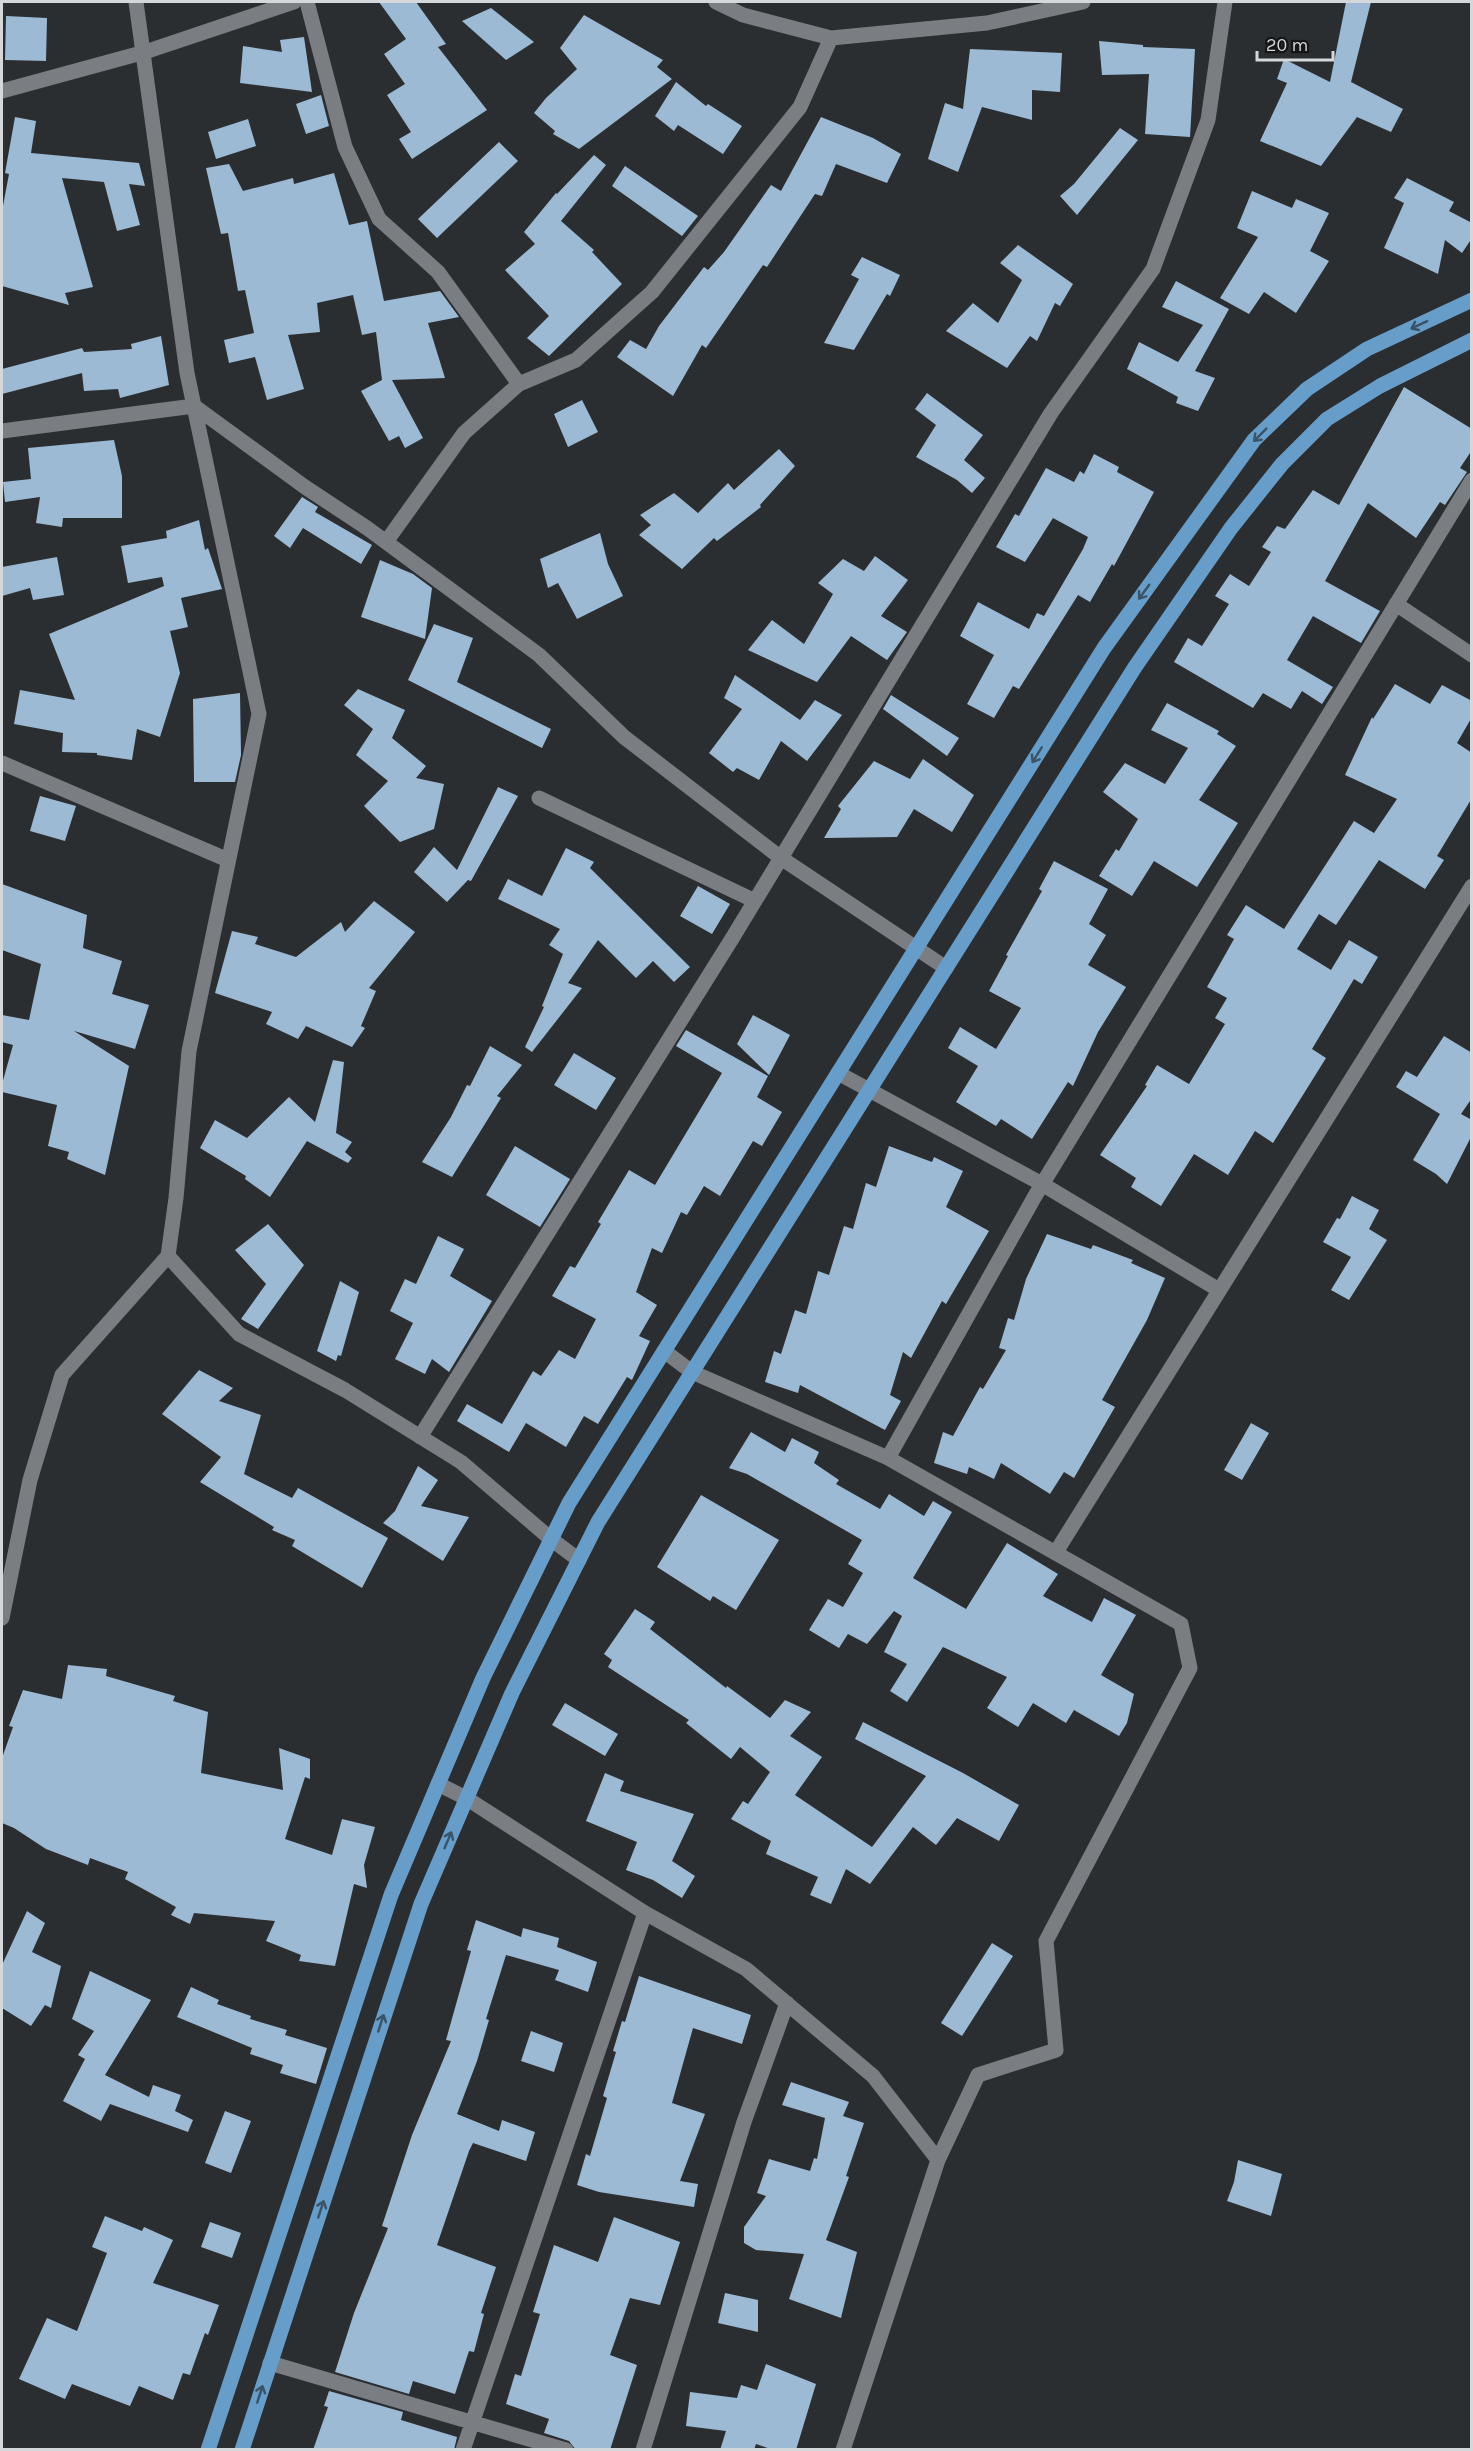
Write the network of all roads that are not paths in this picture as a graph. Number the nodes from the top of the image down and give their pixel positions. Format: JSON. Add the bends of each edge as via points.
{"nodes":[{"id":1,"x":136,"y":2,"type":"edge"},
{"id":2,"x":294,"y":2,"type":"edge"},
{"id":3,"x":307,"y":2,"type":"edge"},
{"id":4,"x":716,"y":2,"type":"edge"},
{"id":5,"x":1083,"y":2,"type":"edge"},
{"id":6,"x":1225,"y":2,"type":"edge"},
{"id":7,"x":831,"y":38,"type":"junction"},
{"id":8,"x":145,"y":52,"type":"junction"},
{"id":9,"x":2,"y":91,"type":"edge"},
{"id":10,"x":1472,"y":300,"type":"edge"},
{"id":11,"x":1472,"y":340,"type":"edge"},
{"id":12,"x":519,"y":384,"type":"junction"},
{"id":13,"x":194,"y":406,"type":"junction"},
{"id":14,"x":2,"y":431,"type":"edge"},
{"id":15,"x":1472,"y":480,"type":"edge"},
{"id":16,"x":386,"y":542,"type":"junction"},
{"id":17,"x":1396,"y":604,"type":"junction"},
{"id":18,"x":1472,"y":655,"type":"edge"},
{"id":19,"x":2,"y":763,"type":"edge"},
{"id":20,"x":539,"y":798,"type":"dead end"},
{"id":21,"x":781,"y":858,"type":"junction"},
{"id":22,"x":228,"y":860,"type":"junction"},
{"id":23,"x":1472,"y":886,"type":"edge"},
{"id":24,"x":755,"y":901,"type":"junction"},
{"id":25,"x":916,"y":949,"type":"junction"},
{"id":26,"x":945,"y":968,"type":"junction"},
{"id":27,"x":838,"y":1073,"type":"junction"},
{"id":28,"x":869,"y":1090,"type":"junction"},
{"id":29,"x":1042,"y":1184,"type":"junction"},
{"id":30,"x":168,"y":1256,"type":"junction"},
{"id":31,"x":1219,"y":1290,"type":"junction"},
{"id":32,"x":664,"y":1351,"type":"junction"},
{"id":33,"x":692,"y":1372,"type":"junction"},
{"id":34,"x":420,"y":1437,"type":"junction"},
{"id":35,"x":888,"y":1458,"type":"junction"},
{"id":36,"x":551,"y":1539,"type":"junction"},
{"id":37,"x":1056,"y":1552,"type":"junction"},
{"id":38,"x":579,"y":1560,"type":"junction"},
{"id":39,"x":2,"y":1618,"type":"edge"},
{"id":40,"x":438,"y":1784,"type":"junction"},
{"id":41,"x":466,"y":1798,"type":"junction"},
{"id":42,"x":645,"y":1912,"type":"junction"},
{"id":43,"x":787,"y":2003,"type":"junction"},
{"id":44,"x":938,"y":2160,"type":"junction"},
{"id":45,"x":270,"y":2363,"type":"junction"},
{"id":46,"x":471,"y":2422,"type":"junction"},
{"id":47,"x":208,"y":2450,"type":"edge"},
{"id":48,"x":242,"y":2450,"type":"edge"},
{"id":49,"x":463,"y":2450,"type":"edge"},
{"id":50,"x":566,"y":2450,"type":"edge"},
{"id":51,"x":643,"y":2450,"type":"edge"},
{"id":52,"x":843,"y":2450,"type":"edge"}],
"edges":[{"from":1,"to":8,"type":"street"},
{"from":2,"to":8,"type":"street"},
{"from":3,"to":12,"type":"street","via":[[345,147],[379,219],[438,272]]},
{"from":4,"to":7,"type":"street","via":[[743,15]]},
{"from":5,"to":7,"type":"street","via":[[987,23]]},
{"from":6,"to":21,"type":"street","via":[[1208,120],[1153,269],[1051,413]]},
{"from":7,"to":12,"type":"street","via":[[800,107],[652,292],[576,360]]},
{"from":8,"to":9,"type":"street"},
{"from":8,"to":13,"type":"street"},
{"from":10,"to":25,"type":"main road","one_way":true,"via":[[1367,350],[1307,389],[1254,440],[1104,648]]},
{"from":11,"to":26,"type":"main road","via":[[1380,386],[1327,419],[1282,464],[1231,528],[1135,666]]},
{"from":12,"to":16,"type":"street","via":[[464,433]]},
{"from":13,"to":14,"type":"street"},
{"from":13,"to":16,"type":"street"},
{"from":13,"to":22,"type":"street","via":[[259,714]]},
{"from":15,"to":17,"type":"street"},
{"from":16,"to":21,"type":"street","via":[[539,655],[624,738]]},
{"from":17,"to":18,"type":"street"},
{"from":17,"to":29,"type":"street"},
{"from":19,"to":22,"type":"street"},
{"from":20,"to":24,"type":"street"},
{"from":21,"to":24,"type":"street"},
{"from":21,"to":25,"type":"street"},
{"from":22,"to":30,"type":"street","via":[[189,1051]]},
{"from":23,"to":31,"type":"street"},
{"from":24,"to":34,"type":"street"},
{"from":25,"to":26,"type":"street"},
{"from":25,"to":27,"type":"main road"},
{"from":26,"to":28,"type":"main road"},
{"from":27,"to":28,"type":"street"},
{"from":27,"to":32,"type":"main road"},
{"from":28,"to":29,"type":"street"},
{"from":28,"to":33,"type":"main road"},
{"from":29,"to":31,"type":"street"},
{"from":29,"to":35,"type":"street"},
{"from":30,"to":34,"type":"street","via":[[239,1334],[345,1390]]},
{"from":30,"to":39,"type":"street","via":[[63,1375],[30,1480]]},
{"from":31,"to":37,"type":"street"},
{"from":32,"to":33,"type":"street"},
{"from":32,"to":36,"type":"main road","via":[[568,1503]]},
{"from":33,"to":35,"type":"street"},
{"from":33,"to":38,"type":"main road","via":[[598,1522]]},
{"from":34,"to":36,"type":"street","via":[[461,1462]]},
{"from":35,"to":37,"type":"street"},
{"from":36,"to":38,"type":"street"},
{"from":36,"to":40,"type":"main road","via":[[483,1678]]},
{"from":37,"to":44,"type":"street","via":[[1181,1624],[1190,1668],[1046,1941],[1056,2050],[978,2075]]},
{"from":38,"to":41,"type":"main road","via":[[512,1693]]},
{"from":40,"to":41,"type":"street"},
{"from":40,"to":47,"type":"main road","via":[[391,1895]]},
{"from":41,"to":42,"type":"street"},
{"from":45,"to":41,"type":"main road","one_way":true,"via":[[420,1904]]},
{"from":42,"to":43,"type":"street","via":[[746,1969]]},
{"from":42,"to":46,"type":"street"},
{"from":43,"to":44,"type":"street","via":[[873,2076]]},
{"from":43,"to":51,"type":"street","via":[[744,2122]]},
{"from":44,"to":52,"type":"street"},
{"from":45,"to":46,"type":"street"},
{"from":48,"to":45,"type":"main road","one_way":true},
{"from":46,"to":49,"type":"street"},
{"from":46,"to":50,"type":"street"}]}
